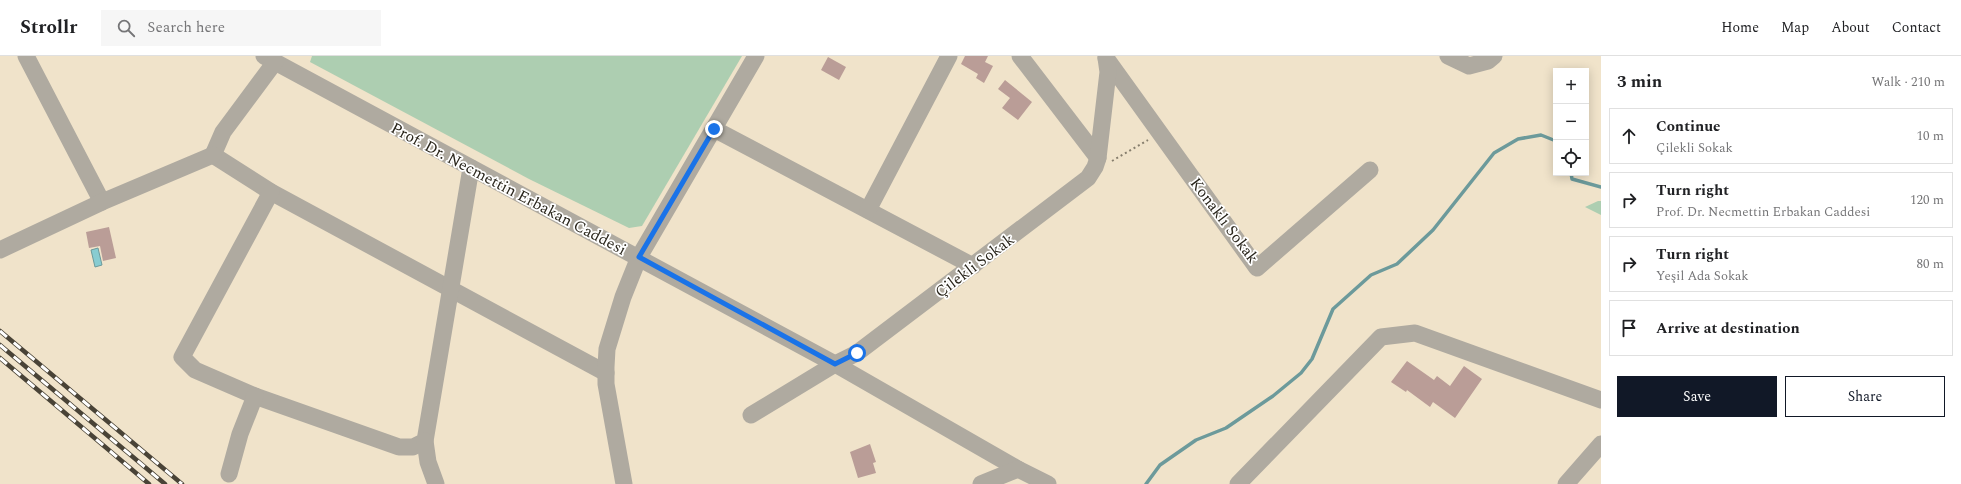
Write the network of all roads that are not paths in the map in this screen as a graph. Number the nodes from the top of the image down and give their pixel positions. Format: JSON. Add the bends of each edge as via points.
{"nodes":[{"id":1,"x":26,"y":56,"type":"edge"},
{"id":2,"x":756,"y":56,"type":"edge"},
{"id":3,"x":948,"y":56,"type":"edge"},
{"id":4,"x":1020,"y":56,"type":"edge"},
{"id":5,"x":1448,"y":56,"type":"edge"},
{"id":6,"x":1494,"y":56,"type":"edge"},
{"id":7,"x":1107,"y":57,"type":"edge"},
{"id":8,"x":269,"y":59,"type":"edge"},
{"id":9,"x":714,"y":129,"type":"junction"},
{"id":10,"x":213,"y":155,"type":"junction"},
{"id":11,"x":1097,"y":162,"type":"junction"},
{"id":12,"x":471,"y":168,"type":"junction"},
{"id":13,"x":1370,"y":170,"type":"dead end"},
{"id":14,"x":271,"y":192,"type":"junction"},
{"id":15,"x":102,"y":202,"type":"junction"},
{"id":16,"x":868,"y":210,"type":"junction"},
{"id":17,"x":0,"y":250,"type":"edge"},
{"id":18,"x":639,"y":257,"type":"junction"},
{"id":19,"x":973,"y":266,"type":"junction"},
{"id":20,"x":450,"y":290,"type":"junction"},
{"id":21,"x":835,"y":364,"type":"junction"},
{"id":22,"x":606,"y":373,"type":"junction"},
{"id":23,"x":255,"y":396,"type":"junction"},
{"id":24,"x":1601,"y":400,"type":"edge"},
{"id":25,"x":751,"y":415,"type":"dead end"},
{"id":26,"x":425,"y":442,"type":"junction"},
{"id":27,"x":1601,"y":444,"type":"edge"},
{"id":28,"x":1018,"y":469,"type":"junction"},
{"id":29,"x":229,"y":474,"type":"dead end"},
{"id":30,"x":436,"y":484,"type":"edge"},
{"id":31,"x":624,"y":484,"type":"edge"},
{"id":32,"x":981,"y":484,"type":"edge"},
{"id":33,"x":1048,"y":484,"type":"edge"},
{"id":34,"x":1238,"y":484,"type":"edge"},
{"id":35,"x":1566,"y":484,"type":"edge"}],
"edges":[{"from":1,"to":15,"type":"street"},
{"from":2,"to":9,"type":"street"},
{"from":3,"to":16,"type":"street"},
{"from":4,"to":11,"type":"street"},
{"from":5,"to":6,"type":"street","via":[[1469,66],[1488,61]]},
{"from":7,"to":11,"type":"street","via":[[1108,72]]},
{"from":7,"to":13,"type":"street","name":"Konaklı Sokak","via":[[1257,268]]},
{"from":8,"to":10,"type":"street","via":[[223,132]]},
{"from":8,"to":12,"type":"street","name":"Prof. Dr. Necmettin Erbakan Caddesi"},
{"from":9,"to":16,"type":"street"},
{"from":9,"to":18,"type":"street"},
{"from":10,"to":14,"type":"street"},
{"from":10,"to":15,"type":"street"},
{"from":11,"to":19,"type":"street","name":"Çilekli Sokak","via":[[1088,178]]},
{"from":12,"to":18,"type":"street","name":"Prof. Dr. Necmettin Erbakan Caddesi"},
{"from":12,"to":20,"type":"street"},
{"from":14,"to":20,"type":"street"},
{"from":14,"to":23,"type":"street","via":[[182,357],[195,370]]},
{"from":15,"to":17,"type":"street"},
{"from":16,"to":19,"type":"street"},
{"from":18,"to":21,"type":"street","name":"Prof. Dr. Necmettin Erbakan Caddesi"},
{"from":18,"to":22,"type":"street","via":[[623,297],[608,349]]},
{"from":19,"to":21,"type":"street","name":"Çilekli Sokak","via":[[857,353]]},
{"from":20,"to":22,"type":"street"},
{"from":20,"to":26,"type":"street"},
{"from":21,"to":25,"type":"street","name":"Çilekli Sokak"},
{"from":21,"to":28,"type":"street","name":"Prof. Dr. Necmettin Erbakan Caddesi"},
{"from":22,"to":31,"type":"street"},
{"from":23,"to":26,"type":"street","via":[[399,447],[413,447]]},
{"from":23,"to":29,"type":"street","via":[[240,434]]},
{"from":24,"to":34,"type":"street","via":[[1415,333],[1381,337]]},
{"from":26,"to":30,"type":"street","via":[[428,462]]},
{"from":27,"to":35,"type":"street"},
{"from":28,"to":32,"type":"street"},
{"from":28,"to":33,"type":"street","name":"Prof. Dr. Necmettin Erbakan Caddesi"}]}
